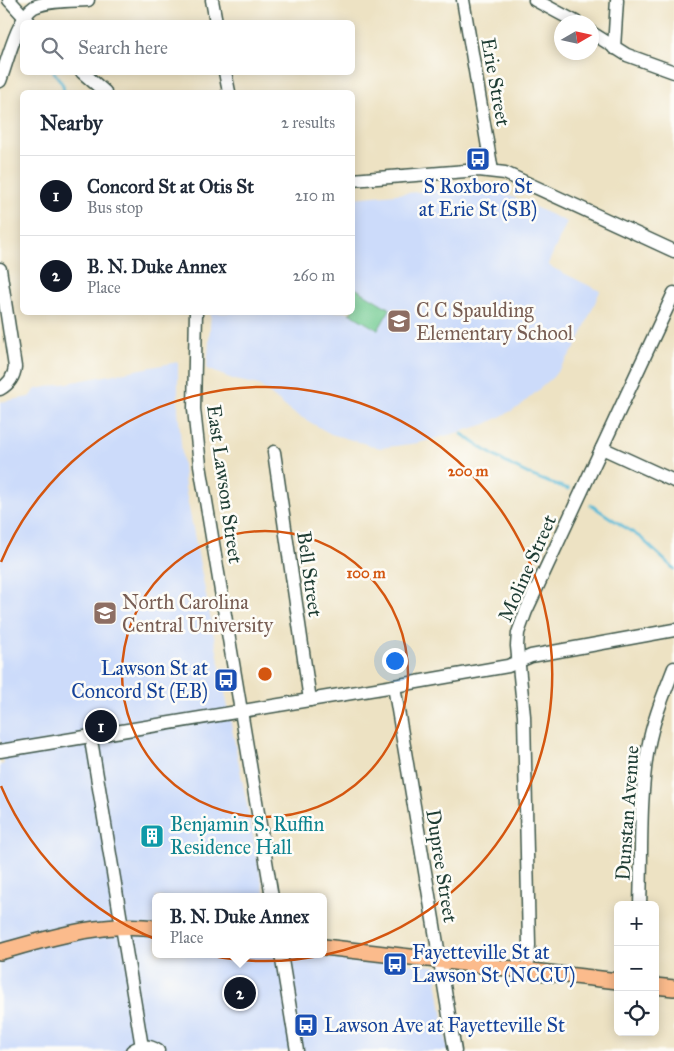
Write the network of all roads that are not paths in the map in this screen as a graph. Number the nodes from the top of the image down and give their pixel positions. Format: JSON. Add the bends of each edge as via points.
{"nodes":[{"id":1,"x":9,"y":0,"type":"edge"},
{"id":2,"x":88,"y":0,"type":"edge"},
{"id":3,"x":212,"y":0,"type":"edge"},
{"id":4,"x":463,"y":0,"type":"edge"},
{"id":5,"x":535,"y":0,"type":"edge"},
{"id":6,"x":617,"y":0,"type":"edge"},
{"id":7,"x":563,"y":15,"type":"edge"},
{"id":8,"x":26,"y":20,"type":"edge"},
{"id":9,"x":216,"y":20,"type":"edge"},
{"id":10,"x":20,"y":34,"type":"edge"},
{"id":11,"x":599,"y":38,"type":"edge"},
{"id":12,"x":614,"y":48,"type":"junction"},
{"id":13,"x":674,"y":72,"type":"edge"},
{"id":14,"x":85,"y":75,"type":"edge"},
{"id":15,"x":225,"y":75,"type":"edge"},
{"id":16,"x":0,"y":81,"type":"edge"},
{"id":17,"x":103,"y":90,"type":"edge"},
{"id":18,"x":228,"y":90,"type":"edge"},
{"id":19,"x":492,"y":171,"type":"junction"},
{"id":20,"x":355,"y":180,"type":"edge"},
{"id":21,"x":674,"y":251,"type":"edge"},
{"id":22,"x":0,"y":269,"type":"edge"},
{"id":23,"x":674,"y":293,"type":"edge"},
{"id":24,"x":196,"y":315,"type":"edge"},
{"id":25,"x":0,"y":389,"type":"edge"},
{"id":26,"x":602,"y":448,"type":"junction"},
{"id":27,"x":274,"y":452,"type":"dead end"},
{"id":28,"x":674,"y":481,"type":"edge"},
{"id":29,"x":674,"y":630,"type":"edge"},
{"id":30,"x":518,"y":662,"type":"junction"},
{"id":31,"x":674,"y":668,"type":"edge"},
{"id":32,"x":394,"y":686,"type":"junction"},
{"id":33,"x":310,"y":700,"type":"junction"},
{"id":34,"x":242,"y":711,"type":"junction"},
{"id":35,"x":92,"y":746,"type":"dead end"},
{"id":36,"x":0,"y":751,"type":"edge"},
{"id":37,"x":271,"y":893,"type":"edge"},
{"id":38,"x":640,"y":901,"type":"edge"},
{"id":39,"x":122,"y":928,"type":"junction"},
{"id":40,"x":152,"y":928,"type":"edge"},
{"id":41,"x":327,"y":946,"type":"edge"},
{"id":42,"x":0,"y":952,"type":"edge"},
{"id":43,"x":283,"y":958,"type":"edge"},
{"id":44,"x":439,"y":960,"type":"junction"},
{"id":45,"x":527,"y":971,"type":"junction"},
{"id":46,"x":614,"y":981,"type":"edge"},
{"id":47,"x":659,"y":986,"type":"edge"},
{"id":48,"x":674,"y":988,"type":"edge"},
{"id":49,"x":137,"y":1049,"type":"edge"},
{"id":50,"x":158,"y":1051,"type":"edge"},
{"id":51,"x":297,"y":1051,"type":"edge"},
{"id":52,"x":454,"y":1051,"type":"edge"}],
"edges":[{"from":1,"to":8,"type":"street"},
{"from":2,"to":8,"type":"street","via":[[42,4],[34,8]]},
{"from":3,"to":9,"type":"street"},
{"from":4,"to":19,"type":"street","name":"Erie Street"},
{"from":5,"to":7,"type":"street"},
{"from":6,"to":12,"type":"street"},
{"from":10,"to":16,"type":"street"},
{"from":11,"to":12,"type":"street"},
{"from":12,"to":13,"type":"street","via":[[637,60]]},
{"from":14,"to":17,"type":"street"},
{"from":15,"to":18,"type":"street"},
{"from":19,"to":20,"type":"street"},
{"from":19,"to":21,"type":"street","via":[[518,179]]},
{"from":22,"to":25,"type":"street","via":[[15,367],[10,381]]},
{"from":23,"to":26,"type":"street","name":"Moline Street"},
{"from":24,"to":34,"type":"street","name":"East Lawson Street","via":[[196,436]]},
{"from":26,"to":28,"type":"street"},
{"from":26,"to":30,"type":"street","name":"Moline Street","via":[[521,622]]},
{"from":27,"to":33,"type":"street","name":"Bell Street"},
{"from":29,"to":30,"type":"street","via":[[531,656]]},
{"from":30,"to":32,"type":"street"},
{"from":30,"to":45,"type":"street","name":"Moline Street","via":[[524,716]]},
{"from":31,"to":38,"type":"street","name":"Dunstan Avenue","via":[[659,707],[646,763]]},
{"from":32,"to":33,"type":"street"},
{"from":32,"to":44,"type":"street","name":"Dupree Street"},
{"from":33,"to":34,"type":"street"},
{"from":34,"to":36,"type":"street"},
{"from":34,"to":37,"type":"street","name":"East Lawson Street"},
{"from":35,"to":39,"type":"street"},
{"from":39,"to":40,"type":"main road"},
{"from":39,"to":42,"type":"main road","via":[[94,929]]},
{"from":39,"to":49,"type":"street"},
{"from":41,"to":44,"type":"main road"},
{"from":43,"to":51,"type":"street"},
{"from":44,"to":45,"type":"main road"},
{"from":44,"to":52,"type":"street","name":"Dupree Street"},
{"from":45,"to":46,"type":"main road"},
{"from":47,"to":48,"type":"main road"},
{"from":49,"to":50,"type":"street","via":[[148,1046]]}]}
